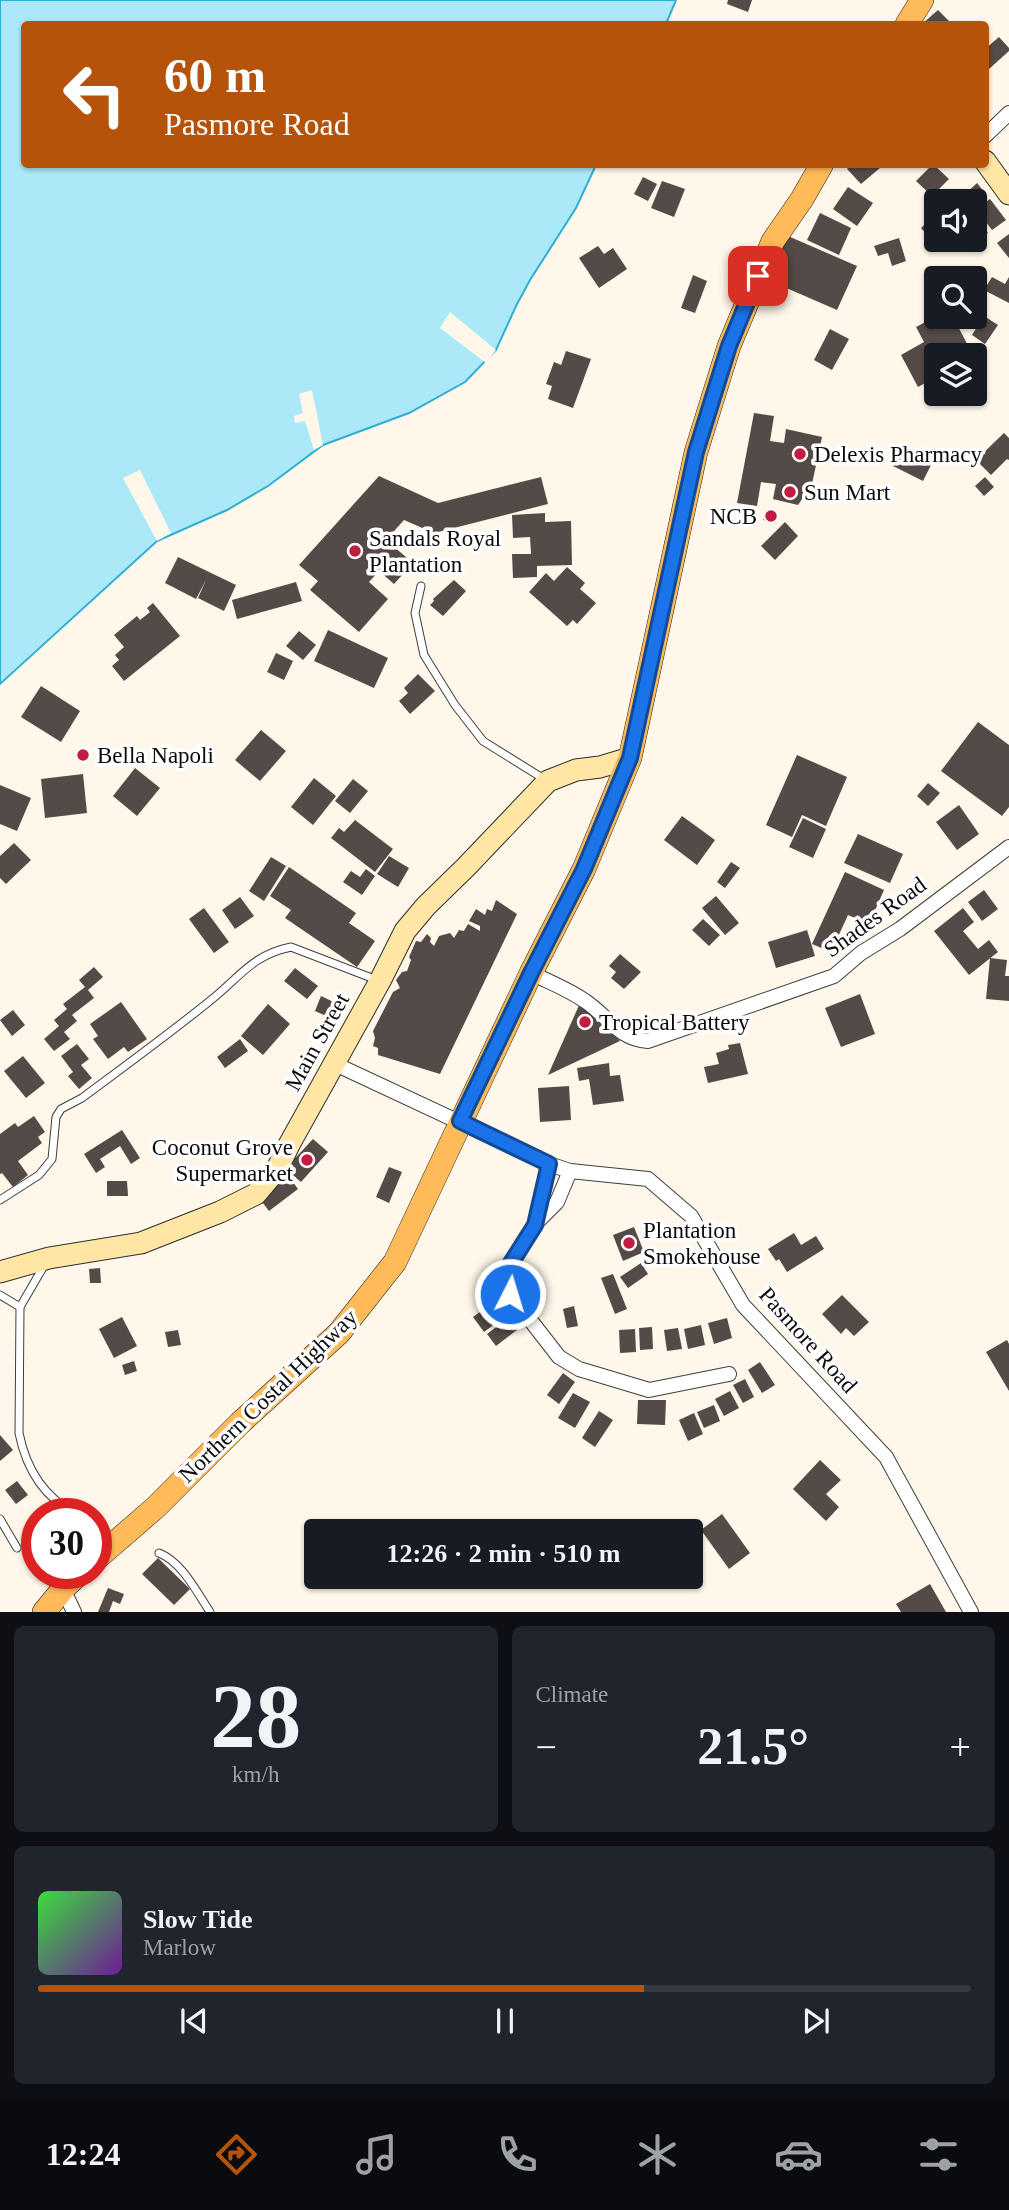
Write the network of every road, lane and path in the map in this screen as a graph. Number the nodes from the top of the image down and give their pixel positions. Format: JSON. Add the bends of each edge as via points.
{"nodes":[{"id":1,"x":922,"y":0,"type":"edge"},
{"id":2,"x":909,"y":21,"type":"edge"},
{"id":3,"x":1009,"y":113,"type":"edge"},
{"id":4,"x":989,"y":132,"type":"edge"},
{"id":5,"x":989,"y":166,"type":"edge"},
{"id":6,"x":820,"y":168,"type":"edge"},
{"id":7,"x":1009,"y":194,"type":"edge"},
{"id":8,"x":421,"y":586,"type":"dead end"},
{"id":9,"x":630,"y":758,"type":"junction"},
{"id":10,"x":548,"y":782,"type":"junction"},
{"id":11,"x":1009,"y":847,"type":"edge"},
{"id":12,"x":531,"y":973,"type":"junction"},
{"id":13,"x":380,"y":981,"type":"junction"},
{"id":14,"x":334,"y":1064,"type":"junction"},
{"id":15,"x":460,"y":1121,"type":"junction"},
{"id":16,"x":549,"y":1164,"type":"junction"},
{"id":17,"x":570,"y":1171,"type":"junction"},
{"id":18,"x":0,"y":1200,"type":"edge"},
{"id":19,"x":535,"y":1225,"type":"junction"},
{"id":20,"x":49,"y":1258,"type":"junction"},
{"id":21,"x":1,"y":1270,"type":"edge"},
{"id":22,"x":0,"y":1295,"type":"edge"},
{"id":23,"x":20,"y":1307,"type":"junction"},
{"id":24,"x":729,"y":1374,"type":"dead end"},
{"id":25,"x":53,"y":1498,"type":"edge"},
{"id":26,"x":0,"y":1520,"type":"edge"},
{"id":27,"x":112,"y":1545,"type":"edge"},
{"id":28,"x":17,"y":1548,"type":"dead end"},
{"id":29,"x":159,"y":1553,"type":"dead end"},
{"id":30,"x":63,"y":1589,"type":"joint"},
{"id":31,"x":44,"y":1612,"type":"edge"},
{"id":32,"x":74,"y":1612,"type":"edge"},
{"id":33,"x":210,"y":1612,"type":"edge"},
{"id":34,"x":971,"y":1612,"type":"edge"}],
"edges":[{"from":1,"to":2,"type":"main road"},
{"from":3,"to":4,"type":"street"},
{"from":5,"to":7,"type":"street"},
{"from":6,"to":9,"type":"main road","name":"Northern Costal Highway","via":[[773,241],[729,346],[696,452]]},
{"from":8,"to":10,"type":"lane","via":[[415,613],[424,655],[455,705],[483,741]]},
{"from":9,"to":10,"type":"street","name":"Main Street","via":[[576,770]]},
{"from":9,"to":12,"type":"main road","name":"Northern Costal Highway","via":[[584,869]]},
{"from":10,"to":13,"type":"street","name":"Main Street","via":[[426,906],[405,931]]},
{"from":11,"to":12,"type":"street","name":"Shades Road","via":[[834,976],[648,1041],[627,1036],[582,999]]},
{"from":12,"to":15,"type":"main road","name":"Northern Costal Highway"},
{"from":13,"to":14,"type":"street","name":"Main Street"},
{"from":13,"to":18,"type":"lane","via":[[291,947],[251,963],[211,1000],[61,1109],[56,1117],[52,1159],[39,1175]]},
{"from":14,"to":15,"type":"street","name":"Pasmore Road"},
{"from":14,"to":20,"type":"street","name":"Main Street","via":[[277,1169],[257,1194],[141,1243]]},
{"from":15,"to":16,"type":"street","name":"Pasmore Road"},
{"from":15,"to":27,"type":"main road","name":"Northern Costal Highway","via":[[395,1262],[339,1333]]},
{"from":16,"to":17,"type":"street","name":"Pasmore Road"},
{"from":16,"to":19,"type":"street"},
{"from":17,"to":19,"type":"street","via":[[557,1202]]},
{"from":17,"to":34,"type":"street","name":"Pasmore Road","via":[[648,1179],[691,1216],[743,1305],[886,1457]]},
{"from":19,"to":24,"type":"street","via":[[506,1271],[510,1294],[559,1357],[579,1369],[649,1390]]},
{"from":20,"to":21,"type":"street","name":"Main Street"},
{"from":20,"to":23,"type":"lane"},
{"from":22,"to":23,"type":"lane"},
{"from":23,"to":25,"type":"lane","via":[[22,1451],[35,1479]]},
{"from":26,"to":28,"type":"lane"},
{"from":29,"to":33,"type":"lane","via":[[181,1570]]},
{"from":30,"to":31,"type":"main road"},
{"from":30,"to":32,"type":"street"}]}
